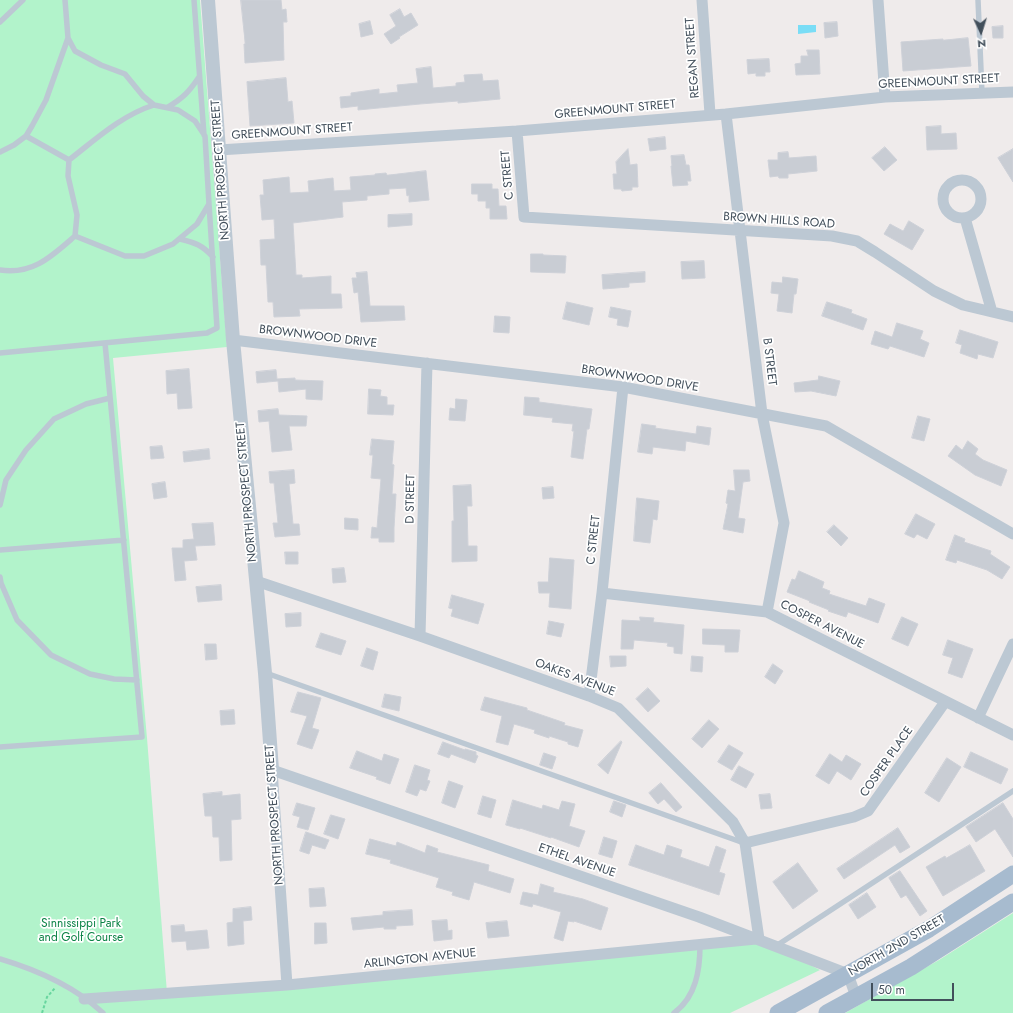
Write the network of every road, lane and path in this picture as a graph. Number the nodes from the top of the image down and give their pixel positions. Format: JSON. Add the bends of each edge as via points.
{"nodes":[{"id":1,"x":23,"y":0,"type":"edge"},
{"id":2,"x":66,"y":0,"type":"edge"},
{"id":3,"x":194,"y":0,"type":"edge"},
{"id":4,"x":208,"y":0,"type":"edge"},
{"id":5,"x":702,"y":0,"type":"edge"},
{"id":6,"x":878,"y":0,"type":"edge"},
{"id":7,"x":978,"y":0,"type":"edge"},
{"id":8,"x":0,"y":22,"type":"edge"},
{"id":9,"x":68,"y":38,"type":"junction"},
{"id":10,"x":199,"y":77,"type":"junction"},
{"id":11,"x":1013,"y":92,"type":"edge"},
{"id":12,"x":982,"y":94,"type":"junction"},
{"id":13,"x":885,"y":97,"type":"junction"},
{"id":14,"x":154,"y":105,"type":"junction"},
{"id":15,"x":168,"y":107,"type":"junction"},
{"id":16,"x":710,"y":114,"type":"junction"},
{"id":17,"x":726,"y":114,"type":"junction"},
{"id":18,"x":517,"y":131,"type":"junction"},
{"id":19,"x":26,"y":136,"type":"junction"},
{"id":20,"x":204,"y":136,"type":"junction"},
{"id":21,"x":219,"y":150,"type":"junction"},
{"id":22,"x":0,"y":152,"type":"edge"},
{"id":23,"x":69,"y":160,"type":"junction"},
{"id":24,"x":209,"y":204,"type":"junction"},
{"id":25,"x":524,"y":217,"type":"joint"},
{"id":26,"x":965,"y":218,"type":"dead end"},
{"id":27,"x":740,"y":231,"type":"junction"},
{"id":28,"x":75,"y":236,"type":"junction"},
{"id":29,"x":180,"y":239,"type":"junction"},
{"id":30,"x":213,"y":257,"type":"junction"},
{"id":31,"x":0,"y":270,"type":"edge"},
{"id":32,"x":992,"y":312,"type":"junction"},
{"id":33,"x":1013,"y":317,"type":"edge"},
{"id":34,"x":233,"y":340,"type":"junction"},
{"id":35,"x":105,"y":343,"type":"junction"},
{"id":36,"x":0,"y":353,"type":"edge"},
{"id":37,"x":427,"y":363,"type":"junction"},
{"id":38,"x":623,"y":387,"type":"junction"},
{"id":39,"x":110,"y":398,"type":"junction"},
{"id":40,"x":762,"y":414,"type":"junction"},
{"id":41,"x":0,"y":505,"type":"edge"},
{"id":42,"x":1013,"y":534,"type":"edge"},
{"id":43,"x":124,"y":540,"type":"junction"},
{"id":44,"x":0,"y":550,"type":"edge"},
{"id":45,"x":0,"y":577,"type":"edge"},
{"id":46,"x":256,"y":581,"type":"junction"},
{"id":47,"x":602,"y":593,"type":"junction"},
{"id":48,"x":767,"y":612,"type":"junction"},
{"id":49,"x":420,"y":636,"type":"junction"},
{"id":50,"x":1013,"y":644,"type":"edge"},
{"id":51,"x":265,"y":673,"type":"junction"},
{"id":52,"x":137,"y":680,"type":"junction"},
{"id":53,"x":589,"y":696,"type":"junction"},
{"id":54,"x":945,"y":702,"type":"junction"},
{"id":55,"x":978,"y":718,"type":"junction"},
{"id":56,"x":1013,"y":735,"type":"edge"},
{"id":57,"x":0,"y":747,"type":"edge"},
{"id":58,"x":272,"y":770,"type":"junction"},
{"id":59,"x":1013,"y":791,"type":"edge"},
{"id":60,"x":745,"y":843,"type":"junction"},
{"id":61,"x":1013,"y":874,"type":"edge"},
{"id":62,"x":1013,"y":902,"type":"edge"},
{"id":63,"x":759,"y":939,"type":"junction"},
{"id":64,"x":700,"y":945,"type":"junction"},
{"id":65,"x":776,"y":946,"type":"junction"},
{"id":66,"x":0,"y":959,"type":"edge"},
{"id":67,"x":848,"y":974,"type":"junction"},
{"id":68,"x":60,"y":983,"type":"junction"},
{"id":69,"x":287,"y":985,"type":"junction"},
{"id":70,"x":856,"y":997,"type":"junction"},
{"id":71,"x":84,"y":999,"type":"junction"},
{"id":72,"x":42,"y":1013,"type":"edge"},
{"id":73,"x":102,"y":1013,"type":"edge"},
{"id":74,"x":674,"y":1013,"type":"edge"},
{"id":75,"x":778,"y":1013,"type":"edge"},
{"id":76,"x":827,"y":1013,"type":"edge"}],
"edges":[{"from":1,"to":8,"type":"lane"},
{"from":2,"to":9,"type":"lane"},
{"from":3,"to":10,"type":"lane"},
{"from":4,"to":21,"type":"street","name":"NORTH PROSPECT STREET"},
{"from":5,"to":16,"type":"street","name":"REGAN STREET"},
{"from":6,"to":13,"type":"street"},
{"from":7,"to":12,"type":"lane"},
{"from":9,"to":14,"type":"lane","via":[[75,51],[125,74]]},
{"from":9,"to":19,"type":"lane","via":[[46,100]]},
{"from":10,"to":15,"type":"lane","via":[[190,91]]},
{"from":10,"to":20,"type":"lane"},
{"from":11,"to":12,"type":"street","name":"GREENMOUNT STREET"},
{"from":12,"to":13,"type":"street","name":"GREENMOUNT STREET"},
{"from":13,"to":17,"type":"street","name":"GREENMOUNT STREET"},
{"from":14,"to":15,"type":"lane"},
{"from":14,"to":23,"type":"lane","via":[[143,108],[119,122]]},
{"from":15,"to":20,"type":"lane","via":[[195,121]]},
{"from":16,"to":17,"type":"street","name":"GREENMOUNT STREET"},
{"from":16,"to":18,"type":"street","name":"GREENMOUNT STREET"},
{"from":17,"to":27,"type":"street","name":"B STREET"},
{"from":18,"to":21,"type":"street","name":"GREENMOUNT STREET"},
{"from":18,"to":25,"type":"street","name":"C STREET"},
{"from":19,"to":22,"type":"lane"},
{"from":19,"to":23,"type":"lane"},
{"from":20,"to":24,"type":"lane"},
{"from":21,"to":34,"type":"street","name":"NORTH PROSPECT STREET"},
{"from":23,"to":28,"type":"lane","via":[[68,176],[77,215]]},
{"from":24,"to":29,"type":"lane","via":[[197,224]]},
{"from":24,"to":30,"type":"lane"},
{"from":25,"to":27,"type":"street","name":"BROWN HILLS ROAD"},
{"from":26,"to":32,"type":"street"},
{"from":27,"to":32,"type":"street","name":"BROWN HILLS ROAD","via":[[832,236],[857,241],[934,291],[963,305]]},
{"from":27,"to":40,"type":"street","name":"B STREET"},
{"from":28,"to":29,"type":"lane","via":[[125,256],[144,256]]},
{"from":28,"to":31,"type":"lane","via":[[50,259],[23,271]]},
{"from":29,"to":30,"type":"lane","via":[[204,247]]},
{"from":30,"to":35,"type":"lane","via":[[217,328],[207,333]]},
{"from":32,"to":33,"type":"street","name":"BROWN HILLS ROAD"},
{"from":34,"to":37,"type":"street","name":"BROWNWOOD DRIVE"},
{"from":34,"to":46,"type":"street","name":"NORTH PROSPECT STREET"},
{"from":35,"to":36,"type":"lane"},
{"from":35,"to":39,"type":"lane"},
{"from":37,"to":38,"type":"street","name":"BROWNWOOD DRIVE"},
{"from":37,"to":49,"type":"street","name":"D STREET"},
{"from":38,"to":40,"type":"street","name":"BROWNWOOD DRIVE"},
{"from":38,"to":47,"type":"street","name":"C STREET"},
{"from":39,"to":41,"type":"lane","via":[[86,404],[54,419],[26,450],[6,480]]},
{"from":39,"to":43,"type":"lane"},
{"from":40,"to":42,"type":"street","name":"BROWNWOOD DRIVE","via":[[826,426]]},
{"from":40,"to":48,"type":"street","name":"B STREET","via":[[784,523]]},
{"from":43,"to":44,"type":"lane"},
{"from":43,"to":52,"type":"lane"},
{"from":45,"to":52,"type":"lane","via":[[17,620],[51,655],[90,674],[114,680]]},
{"from":46,"to":49,"type":"street","name":"OAKES AVENUE"},
{"from":46,"to":51,"type":"street","name":"NORTH PROSPECT STREET"},
{"from":47,"to":48,"type":"street","name":"COSPER AVENUE"},
{"from":47,"to":53,"type":"street","name":"C STREET"},
{"from":48,"to":54,"type":"street","name":"COSPER AVENUE"},
{"from":49,"to":53,"type":"street","name":"OAKES AVENUE"},
{"from":50,"to":55,"type":"street"},
{"from":51,"to":58,"type":"street","name":"NORTH PROSPECT STREET"},
{"from":51,"to":60,"type":"lane"},
{"from":52,"to":57,"type":"lane","via":[[142,737]]},
{"from":53,"to":60,"type":"street","name":"OAKES AVENUE","via":[[618,708],[733,822]]},
{"from":54,"to":55,"type":"street","name":"COSPER AVENUE"},
{"from":54,"to":60,"type":"street","name":"COSPER PLACE","via":[[868,811],[854,817]]},
{"from":55,"to":56,"type":"street","name":"COSPER AVENUE"},
{"from":58,"to":63,"type":"street","name":"ETHEL AVENUE"},
{"from":58,"to":69,"type":"street","name":"NORTH PROSPECT STREET"},
{"from":59,"to":65,"type":"lane"},
{"from":60,"to":63,"type":"street","name":"OAKES AVENUE"},
{"from":61,"to":67,"type":"main road","name":"NORTH 2ND STREET","via":[[929,929]]},
{"from":62,"to":70,"type":"main road","name":"NORTH 2ND STREET"},
{"from":63,"to":64,"type":"street","name":"ARLINGTON AVENUE"},
{"from":63,"to":65,"type":"street","name":"ETHEL AVENUE"},
{"from":64,"to":69,"type":"street","name":"ARLINGTON AVENUE"},
{"from":64,"to":74,"type":"lane","via":[[696,983],[690,998]]},
{"from":65,"to":67,"type":"street","name":"ETHEL AVENUE"},
{"from":66,"to":68,"type":"lane","via":[[28,968]]},
{"from":67,"to":70,"type":"street"},
{"from":67,"to":75,"type":"main road","name":"NORTH 2ND STREET"},
{"from":68,"to":71,"type":"lane"},
{"from":68,"to":72,"type":"path","via":[[47,997]]},
{"from":69,"to":71,"type":"street","name":"ARLINGTON AVENUE"},
{"from":70,"to":76,"type":"main road","name":"NORTH 2ND STREET"},
{"from":71,"to":73,"type":"lane"}]}
